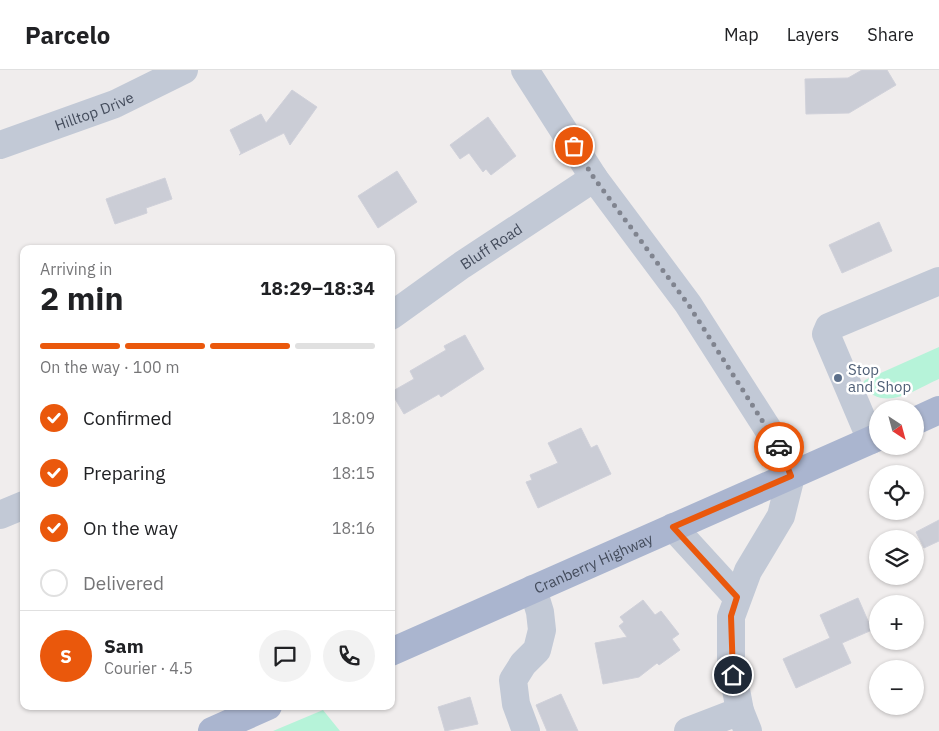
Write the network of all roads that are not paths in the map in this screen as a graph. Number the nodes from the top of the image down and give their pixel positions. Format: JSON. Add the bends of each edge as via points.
{"nodes":[{"id":1,"x":184,"y":70,"type":"edge"},
{"id":2,"x":525,"y":70,"type":"edge"},
{"id":3,"x":0,"y":145,"type":"edge"},
{"id":4,"x":594,"y":178,"type":"junction"},
{"id":5,"x":939,"y":281,"type":"edge"},
{"id":6,"x":395,"y":313,"type":"edge"},
{"id":7,"x":939,"y":410,"type":"edge"},
{"id":8,"x":924,"y":417,"type":"edge"},
{"id":9,"x":869,"y":427,"type":"edge"},
{"id":10,"x":869,"y":440,"type":"edge"},
{"id":11,"x":791,"y":476,"type":"junction"},
{"id":12,"x":20,"y":507,"type":"edge"},
{"id":13,"x":0,"y":515,"type":"edge"},
{"id":14,"x":673,"y":527,"type":"junction"},
{"id":15,"x":533,"y":589,"type":"junction"},
{"id":16,"x":737,"y":597,"type":"junction"},
{"id":17,"x":395,"y":650,"type":"edge"},
{"id":18,"x":259,"y":710,"type":"edge"},
{"id":19,"x":744,"y":721,"type":"edge"},
{"id":20,"x":212,"y":731,"type":"edge"},
{"id":21,"x":526,"y":731,"type":"edge"},
{"id":22,"x":688,"y":731,"type":"edge"}],
"edges":[{"from":1,"to":3,"type":"street","name":"Hilltop Drive","via":[[115,104]]},
{"from":2,"to":4,"type":"street"},
{"from":4,"to":6,"type":"street","name":"Bluff Road"},
{"from":4,"to":11,"type":"street","via":[[688,304],[773,437]]},
{"from":5,"to":9,"type":"street","via":[[827,330],[826,334]]},
{"from":7,"to":8,"type":"main road"},
{"from":10,"to":11,"type":"main road","name":"Cranberry Highway"},
{"from":11,"to":14,"type":"main road","name":"Cranberry Highway"},
{"from":11,"to":16,"type":"street","via":[[781,516]]},
{"from":12,"to":13,"type":"street"},
{"from":14,"to":15,"type":"main road","name":"Cranberry Highway"},
{"from":14,"to":16,"type":"street"},
{"from":15,"to":17,"type":"main road","name":"Cranberry Highway"},
{"from":15,"to":21,"type":"street","via":[[542,630],[537,650],[513,680],[516,704]]},
{"from":16,"to":19,"type":"street","via":[[731,616],[731,663]]},
{"from":18,"to":20,"type":"main road"},
{"from":19,"to":22,"type":"street"}]}
